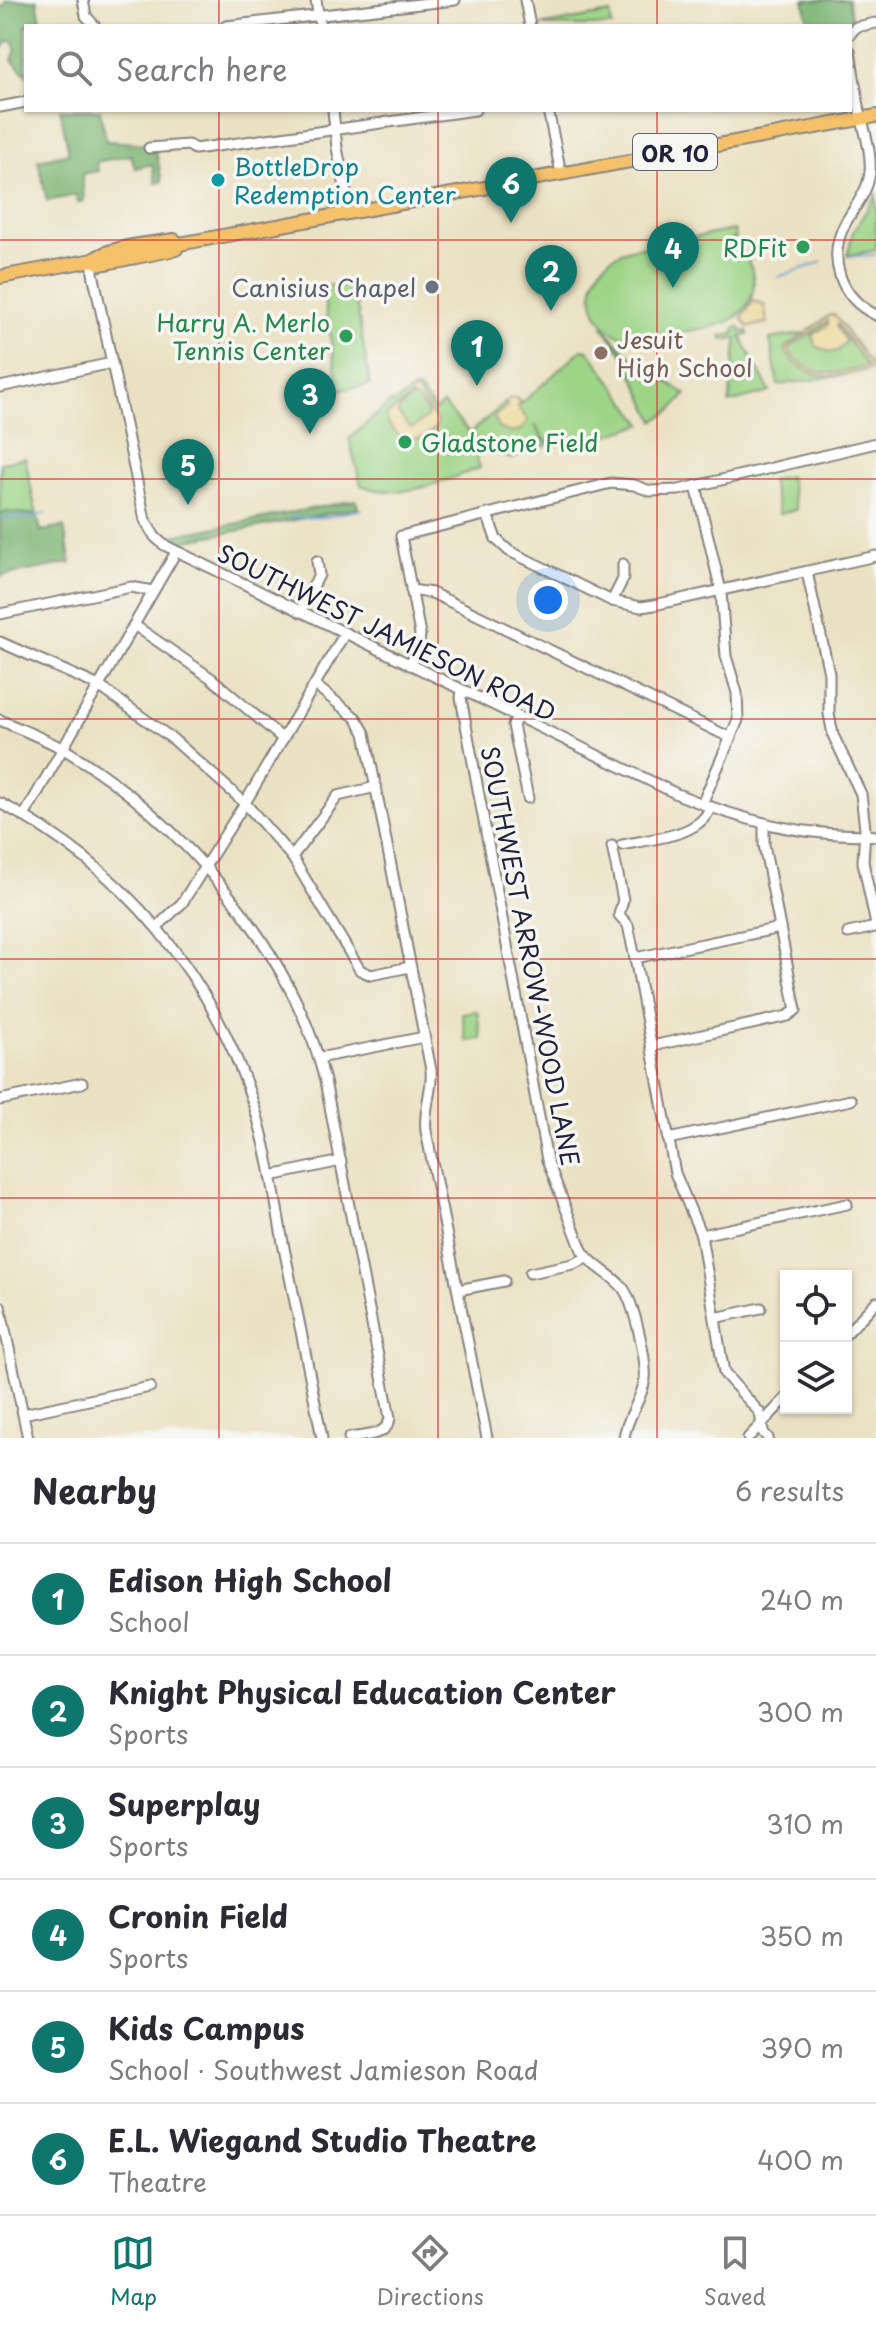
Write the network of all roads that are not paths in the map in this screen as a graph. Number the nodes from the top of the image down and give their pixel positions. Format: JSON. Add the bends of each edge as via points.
{"nodes":[{"id":1,"x":83,"y":0,"type":"edge"},
{"id":2,"x":316,"y":0,"type":"edge"},
{"id":3,"x":455,"y":0,"type":"edge"},
{"id":4,"x":525,"y":0,"type":"edge"},
{"id":5,"x":319,"y":21,"type":"edge"},
{"id":6,"x":876,"y":23,"type":"edge"},
{"id":7,"x":93,"y":24,"type":"edge"},
{"id":8,"x":263,"y":24,"type":"edge"},
{"id":9,"x":530,"y":24,"type":"edge"},
{"id":10,"x":852,"y":32,"type":"edge"},
{"id":11,"x":852,"y":62,"type":"edge"},
{"id":12,"x":24,"y":102,"type":"edge"},
{"id":13,"x":0,"y":107,"type":"edge"},
{"id":14,"x":333,"y":112,"type":"edge"},
{"id":15,"x":460,"y":112,"type":"edge"},
{"id":16,"x":548,"y":112,"type":"edge"},
{"id":17,"x":876,"y":116,"type":"edge"},
{"id":18,"x":862,"y":118,"type":"junction"},
{"id":19,"x":337,"y":129,"type":"junction"},
{"id":20,"x":149,"y":148,"type":"dead end"},
{"id":21,"x":561,"y":173,"type":"junction"},
{"id":22,"x":350,"y":212,"type":"junction"},
{"id":23,"x":93,"y":260,"type":"junction"},
{"id":24,"x":0,"y":277,"type":"edge"},
{"id":25,"x":876,"y":315,"type":"edge"},
{"id":26,"x":112,"y":363,"type":"junction"},
{"id":27,"x":0,"y":387,"type":"edge"},
{"id":28,"x":876,"y":443,"type":"edge"},
{"id":29,"x":696,"y":486,"type":"junction"},
{"id":30,"x":487,"y":514,"type":"junction"},
{"id":31,"x":176,"y":552,"type":"junction"},
{"id":32,"x":876,"y":556,"type":"edge"},
{"id":33,"x":317,"y":561,"type":"dead end"},
{"id":34,"x":623,"y":564,"type":"dead end"},
{"id":35,"x":807,"y":572,"type":"junction"},
{"id":36,"x":411,"y":590,"type":"junction"},
{"id":37,"x":153,"y":591,"type":"junction"},
{"id":38,"x":721,"y":591,"type":"junction"},
{"id":39,"x":612,"y":601,"type":"junction"},
{"id":40,"x":300,"y":612,"type":"junction"},
{"id":41,"x":0,"y":614,"type":"edge"},
{"id":42,"x":134,"y":625,"type":"junction"},
{"id":43,"x":345,"y":633,"type":"junction"},
{"id":44,"x":0,"y":642,"type":"edge"},
{"id":45,"x":410,"y":665,"type":"junction"},
{"id":46,"x":315,"y":685,"type":"junction"},
{"id":47,"x":99,"y":686,"type":"junction"},
{"id":48,"x":462,"y":691,"type":"junction"},
{"id":49,"x":517,"y":718,"type":"junction"},
{"id":50,"x":0,"y":720,"type":"edge"},
{"id":51,"x":731,"y":738,"type":"junction"},
{"id":52,"x":283,"y":739,"type":"junction"},
{"id":53,"x":62,"y":748,"type":"junction"},
{"id":54,"x":376,"y":787,"type":"junction"},
{"id":55,"x":528,"y":798,"type":"dead end"},
{"id":56,"x":0,"y":803,"type":"edge"},
{"id":57,"x":245,"y":803,"type":"junction"},
{"id":58,"x":707,"y":806,"type":"junction"},
{"id":59,"x":24,"y":816,"type":"junction"},
{"id":60,"x":764,"y":823,"type":"junction"},
{"id":61,"x":865,"y":835,"type":"junction"},
{"id":62,"x":876,"y":836,"type":"edge"},
{"id":63,"x":292,"y":857,"type":"junction"},
{"id":64,"x":206,"y":866,"type":"junction"},
{"id":65,"x":876,"y":926,"type":"edge"},
{"id":66,"x":157,"y":927,"type":"junction"},
{"id":67,"x":780,"y":928,"type":"junction"},
{"id":68,"x":848,"y":933,"type":"dead end"},
{"id":69,"x":635,"y":958,"type":"junction"},
{"id":70,"x":410,"y":967,"type":"junction"},
{"id":71,"x":424,"y":1037,"type":"junction"},
{"id":72,"x":652,"y":1046,"type":"junction"},
{"id":73,"x":319,"y":1058,"type":"junction"},
{"id":74,"x":82,"y":1083,"type":"dead end"},
{"id":75,"x":0,"y":1100,"type":"edge"},
{"id":76,"x":851,"y":1100,"type":"dead end"},
{"id":77,"x":668,"y":1139,"type":"junction"},
{"id":78,"x":341,"y":1161,"type":"junction"},
{"id":79,"x":271,"y":1176,"type":"junction"},
{"id":80,"x":847,"y":1204,"type":"dead end"},
{"id":81,"x":701,"y":1235,"type":"junction"},
{"id":82,"x":587,"y":1258,"type":"junction"},
{"id":83,"x":530,"y":1273,"type":"dead end"},
{"id":84,"x":504,"y":1281,"type":"dead end"},
{"id":85,"x":458,"y":1290,"type":"junction"},
{"id":86,"x":876,"y":1302,"type":"edge"},
{"id":87,"x":0,"y":1306,"type":"edge"},
{"id":88,"x":761,"y":1308,"type":"dead end"},
{"id":89,"x":715,"y":1318,"type":"junction"},
{"id":90,"x":852,"y":1328,"type":"edge"},
{"id":91,"x":150,"y":1387,"type":"dead end"},
{"id":92,"x":780,"y":1404,"type":"edge"},
{"id":93,"x":23,"y":1414,"type":"junction"},
{"id":94,"x":762,"y":1423,"type":"junction"},
{"id":95,"x":28,"y":1438,"type":"edge"},
{"id":96,"x":322,"y":1438,"type":"edge"},
{"id":97,"x":349,"y":1438,"type":"edge"},
{"id":98,"x":487,"y":1438,"type":"edge"},
{"id":99,"x":624,"y":1438,"type":"edge"},
{"id":100,"x":748,"y":1438,"type":"edge"},
{"id":101,"x":768,"y":1438,"type":"edge"}],
"edges":[{"from":1,"to":7,"type":"street"},
{"from":2,"to":5,"type":"street"},
{"from":3,"to":5,"type":"street"},
{"from":4,"to":9,"type":"street"},
{"from":5,"to":8,"type":"street"},
{"from":6,"to":10,"type":"street"},
{"from":11,"to":18,"type":"street"},
{"from":12,"to":13,"type":"street"},
{"from":14,"to":19,"type":"street"},
{"from":15,"to":19,"type":"street"},
{"from":16,"to":21,"type":"street"},
{"from":17,"to":18,"type":"main road","number":"OR 10"},
{"from":18,"to":21,"type":"main road","number":"OR 10"},
{"from":18,"to":25,"type":"street","via":[[870,173],[839,239],[836,263],[849,294]]},
{"from":19,"to":20,"type":"street","via":[[195,149]]},
{"from":19,"to":22,"type":"street"},
{"from":21,"to":22,"type":"main road","number":"OR 10"},
{"from":22,"to":23,"type":"main road","number":"OR 10","via":[[101,264]]},
{"from":23,"to":24,"type":"main road","number":"OR 10"},
{"from":23,"to":26,"type":"street","name":"SOUTHWEST JAMIESON ROAD"},
{"from":26,"to":27,"type":"street"},
{"from":26,"to":31,"type":"street","name":"SOUTHWEST JAMIESON ROAD","via":[[145,520],[155,537]]},
{"from":28,"to":29,"type":"street"},
{"from":29,"to":30,"type":"street","via":[[663,492],[611,483]]},
{"from":29,"to":38,"type":"street"},
{"from":30,"to":36,"type":"street","via":[[401,536]]},
{"from":30,"to":39,"type":"street","via":[[496,539],[509,551]]},
{"from":31,"to":37,"type":"street"},
{"from":31,"to":40,"type":"street","name":"SOUTHWEST JAMIESON ROAD"},
{"from":32,"to":35,"type":"street"},
{"from":33,"to":40,"type":"street","via":[[319,575]]},
{"from":34,"to":39,"type":"street","via":[[623,579]]},
{"from":35,"to":38,"type":"street"},
{"from":35,"to":61,"type":"street","via":[[829,673],[833,735],[861,794]]},
{"from":36,"to":45,"type":"street","via":[[420,634]]},
{"from":36,"to":51,"type":"street","via":[[432,593]]},
{"from":37,"to":41,"type":"street","via":[[131,587]]},
{"from":37,"to":42,"type":"street"},
{"from":38,"to":39,"type":"street","via":[[641,607]]},
{"from":38,"to":51,"type":"street","via":[[726,656],[739,707]]},
{"from":40,"to":43,"type":"street","name":"SOUTHWEST JAMIESON ROAD"},
{"from":42,"to":47,"type":"street"},
{"from":42,"to":52,"type":"street","via":[[211,678]]},
{"from":43,"to":45,"type":"street","name":"SOUTHWEST JAMIESON ROAD"},
{"from":43,"to":46,"type":"street"},
{"from":44,"to":47,"type":"street"},
{"from":45,"to":48,"type":"street","name":"SOUTHWEST JAMIESON ROAD"},
{"from":46,"to":52,"type":"street"},
{"from":46,"to":54,"type":"street","via":[[360,722]]},
{"from":47,"to":53,"type":"street"},
{"from":47,"to":57,"type":"street","via":[[174,740]]},
{"from":48,"to":49,"type":"street","name":"SOUTHWEST JAMIESON ROAD"},
{"from":48,"to":82,"type":"street","name":"SOUTHWEST ARROW-WOOD LANE","via":[[547,1160]]},
{"from":49,"to":55,"type":"street","via":[[513,725]]},
{"from":49,"to":58,"type":"street","name":"SOUTHWEST JAMIESON ROAD"},
{"from":50,"to":53,"type":"street"},
{"from":51,"to":58,"type":"street"},
{"from":52,"to":57,"type":"street"},
{"from":53,"to":59,"type":"street"},
{"from":53,"to":64,"type":"street","via":[[129,794]]},
{"from":54,"to":63,"type":"street","via":[[338,796]]},
{"from":54,"to":70,"type":"street"},
{"from":56,"to":59,"type":"street"},
{"from":57,"to":63,"type":"street"},
{"from":57,"to":64,"type":"street"},
{"from":58,"to":60,"type":"street","name":"SOUTHWEST JAMIESON ROAD"},
{"from":58,"to":69,"type":"street","via":[[707,817],[694,828],[617,845],[623,900],[619,915],[628,925]]},
{"from":59,"to":66,"type":"street","via":[[95,866]]},
{"from":60,"to":61,"type":"street","name":"SOUTHWEST JAMIESON ROAD"},
{"from":60,"to":67,"type":"street"},
{"from":61,"to":62,"type":"street","name":"SOUTHWEST JAMIESON ROAD"},
{"from":61,"to":65,"type":"street","via":[[863,862]]},
{"from":63,"to":70,"type":"street","via":[[360,970],[371,975]]},
{"from":64,"to":66,"type":"street","via":[[182,903]]},
{"from":64,"to":73,"type":"street","via":[[276,965]]},
{"from":65,"to":68,"type":"street"},
{"from":66,"to":79,"type":"street","via":[[192,974],[227,1036],[255,1108]]},
{"from":67,"to":69,"type":"street"},
{"from":67,"to":72,"type":"street","via":[[796,1010]]},
{"from":69,"to":72,"type":"street"},
{"from":70,"to":71,"type":"street"},
{"from":71,"to":73,"type":"street"},
{"from":71,"to":85,"type":"street","via":[[432,1081],[424,1117]]},
{"from":72,"to":77,"type":"street"},
{"from":73,"to":78,"type":"street"},
{"from":74,"to":75,"type":"street"},
{"from":76,"to":77,"type":"street"},
{"from":77,"to":81,"type":"street","via":[[680,1188]]},
{"from":78,"to":79,"type":"street"},
{"from":78,"to":97,"type":"street","via":[[391,1422],[384,1431]]},
{"from":79,"to":96,"type":"street"},
{"from":80,"to":81,"type":"street"},
{"from":81,"to":89,"type":"street"},
{"from":82,"to":83,"type":"street"},
{"from":82,"to":99,"type":"street","name":"SOUTHWEST ARROW-WOOD LANE","via":[[627,1294],[638,1336],[645,1380]]},
{"from":84,"to":85,"type":"street"},
{"from":85,"to":98,"type":"street"},
{"from":86,"to":90,"type":"street"},
{"from":87,"to":93,"type":"street"},
{"from":88,"to":89,"type":"street"},
{"from":89,"to":94,"type":"street","via":[[724,1373],[760,1413]]},
{"from":91,"to":93,"type":"street"},
{"from":92,"to":94,"type":"street"},
{"from":93,"to":95,"type":"street"},
{"from":94,"to":100,"type":"street"},
{"from":94,"to":101,"type":"street"}]}
